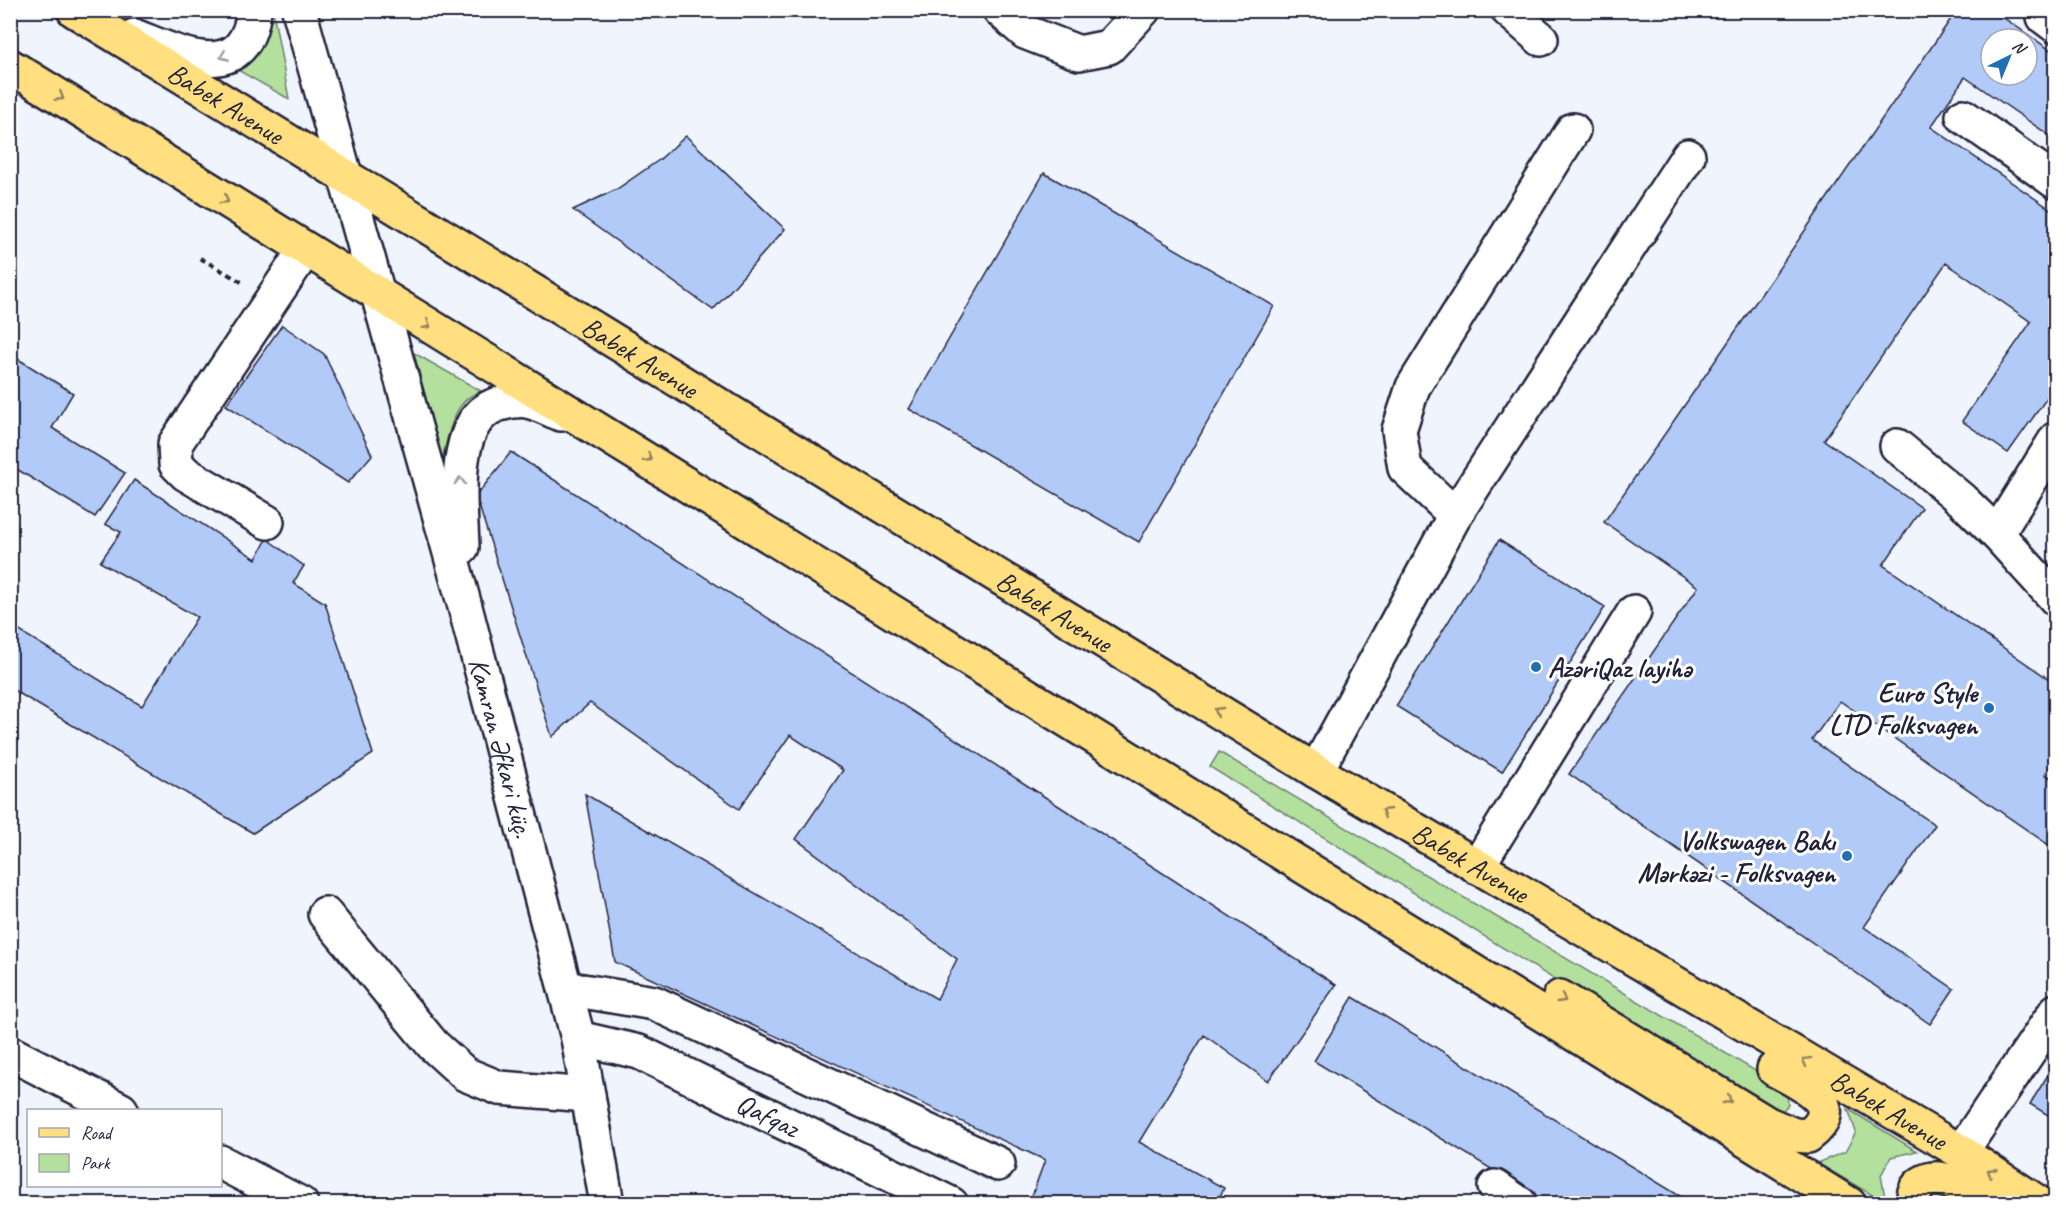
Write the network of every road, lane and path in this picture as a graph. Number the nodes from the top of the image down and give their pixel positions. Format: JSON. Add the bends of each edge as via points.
{"nodes":[{"id":1,"x":254,"y":10,"type":"edge"},
{"id":2,"x":299,"y":10,"type":"edge"},
{"id":3,"x":1000,"y":10,"type":"edge"},
{"id":4,"x":1143,"y":10,"type":"edge"},
{"id":5,"x":1508,"y":10,"type":"edge"},
{"id":6,"x":81,"y":15,"type":"edge"},
{"id":7,"x":1541,"y":39,"type":"dead end"},
{"id":8,"x":10,"y":66,"type":"edge"},
{"id":9,"x":1963,"y":116,"type":"dead end"},
{"id":10,"x":1573,"y":130,"type":"dead end"},
{"id":11,"x":1688,"y":156,"type":"dead end"},
{"id":12,"x":346,"y":177,"type":"junction"},
{"id":13,"x":2055,"y":182,"type":"edge"},
{"id":14,"x":305,"y":250,"type":"junction"},
{"id":15,"x":200,"y":258,"type":"dead end"},
{"id":16,"x":246,"y":285,"type":"dead end"},
{"id":17,"x":380,"y":295,"type":"junction"},
{"id":18,"x":604,"y":431,"type":"junction"},
{"id":19,"x":2055,"y":439,"type":"edge"},
{"id":20,"x":1897,"y":446,"type":"dead end"},
{"id":21,"x":1455,"y":515,"type":"junction"},
{"id":22,"x":267,"y":522,"type":"dead end"},
{"id":23,"x":1997,"y":534,"type":"junction"},
{"id":24,"x":2055,"y":599,"type":"edge"},
{"id":25,"x":464,"y":603,"type":"junction"},
{"id":26,"x":1634,"y":612,"type":"dead end"},
{"id":27,"x":1316,"y":771,"type":"junction"},
{"id":28,"x":1270,"y":844,"type":"junction"},
{"id":29,"x":1477,"y":867,"type":"junction"},
{"id":30,"x":325,"y":914,"type":"dead end"},
{"id":31,"x":1571,"y":923,"type":"junction"},
{"id":32,"x":565,"y":988,"type":"junction"},
{"id":33,"x":2055,"y":1011,"type":"edge"},
{"id":34,"x":578,"y":1038,"type":"junction"},
{"id":35,"x":10,"y":1053,"type":"edge"},
{"id":36,"x":588,"y":1095,"type":"junction"},
{"id":37,"x":119,"y":1109,"type":"edge"},
{"id":38,"x":1961,"y":1152,"type":"junction"},
{"id":39,"x":222,"y":1163,"type":"edge"},
{"id":40,"x":998,"y":1164,"type":"dead end"},
{"id":41,"x":1844,"y":1202,"type":"edge"},
{"id":42,"x":301,"y":1203,"type":"edge"},
{"id":43,"x":607,"y":1203,"type":"edge"},
{"id":44,"x":951,"y":1203,"type":"edge"},
{"id":45,"x":1914,"y":1203,"type":"edge"},
{"id":46,"x":1986,"y":1203,"type":"edge"},
{"id":47,"x":2040,"y":1203,"type":"edge"}],
"edges":[{"from":1,"to":6,"type":"street","one_way":true,"via":[[252,27],[243,42],[231,55],[218,60],[184,56]]},
{"from":2,"to":12,"type":"street","name":"Kamran Əfkari küç."},
{"from":3,"to":4,"type":"street","via":[[1025,32],[1079,53],[1109,47]]},
{"from":5,"to":7,"type":"street"},
{"from":6,"to":12,"type":"main road","name":"Babek Avenue"},
{"from":8,"to":14,"type":"main road","one_way":true},
{"from":9,"to":13,"type":"street"},
{"from":10,"to":21,"type":"street","via":[[1413,387],[1399,430],[1405,468]]},
{"from":11,"to":21,"type":"street"},
{"from":12,"to":17,"type":"street","name":"Kamran Əfkari küç."},
{"from":27,"to":12,"type":"main road","name":"Babek Avenue","one_way":true},
{"from":14,"to":17,"type":"main road"},
{"from":14,"to":22,"type":"street","via":[[175,444],[176,464],[186,474]]},
{"from":15,"to":16,"type":"path"},
{"from":17,"to":18,"type":"main road","one_way":true},
{"from":17,"to":25,"type":"street","name":"Kamran Əfkari küç."},
{"from":25,"to":18,"type":"street","one_way":true,"via":[[460,474],[465,445],[482,412],[495,404],[529,401]]},
{"from":18,"to":28,"type":"main road","one_way":true},
{"from":19,"to":23,"type":"street"},
{"from":20,"to":23,"type":"street"},
{"from":21,"to":27,"type":"street"},
{"from":23,"to":24,"type":"street"},
{"from":25,"to":32,"type":"street","name":"Kamran Əfkari küç."},
{"from":26,"to":29,"type":"street"},
{"from":29,"to":27,"type":"main road","name":"Babek Avenue","one_way":true},
{"from":28,"to":31,"type":"main road","one_way":true,"via":[[1381,889],[1768,1124],[1794,1135],[1808,1136],[1820,1127],[1824,1108],[1812,1091],[1671,1008]]},
{"from":28,"to":41,"type":"main road"},
{"from":29,"to":31,"type":"main road","name":"Babek Avenue"},
{"from":30,"to":36,"type":"street","via":[[433,1045],[465,1074],[499,1088]]},
{"from":38,"to":31,"type":"main road","name":"Babek Avenue","one_way":true},
{"from":32,"to":34,"type":"street","name":"Kamran Əfkari küç."},
{"from":32,"to":40,"type":"street","via":[[654,1003]]},
{"from":33,"to":38,"type":"street"},
{"from":34,"to":36,"type":"street","name":"Kamran Əfkari küç."},
{"from":34,"to":44,"type":"street","name":"Qafqaz","via":[[639,1052]]},
{"from":35,"to":37,"type":"street"},
{"from":36,"to":43,"type":"street","name":"Kamran Əfkari küç."},
{"from":47,"to":38,"type":"main road","name":"Babek Avenue","one_way":true},
{"from":39,"to":42,"type":"street"},
{"from":45,"to":46,"type":"main road","via":[[1918,1187],[1936,1178]]}]}
